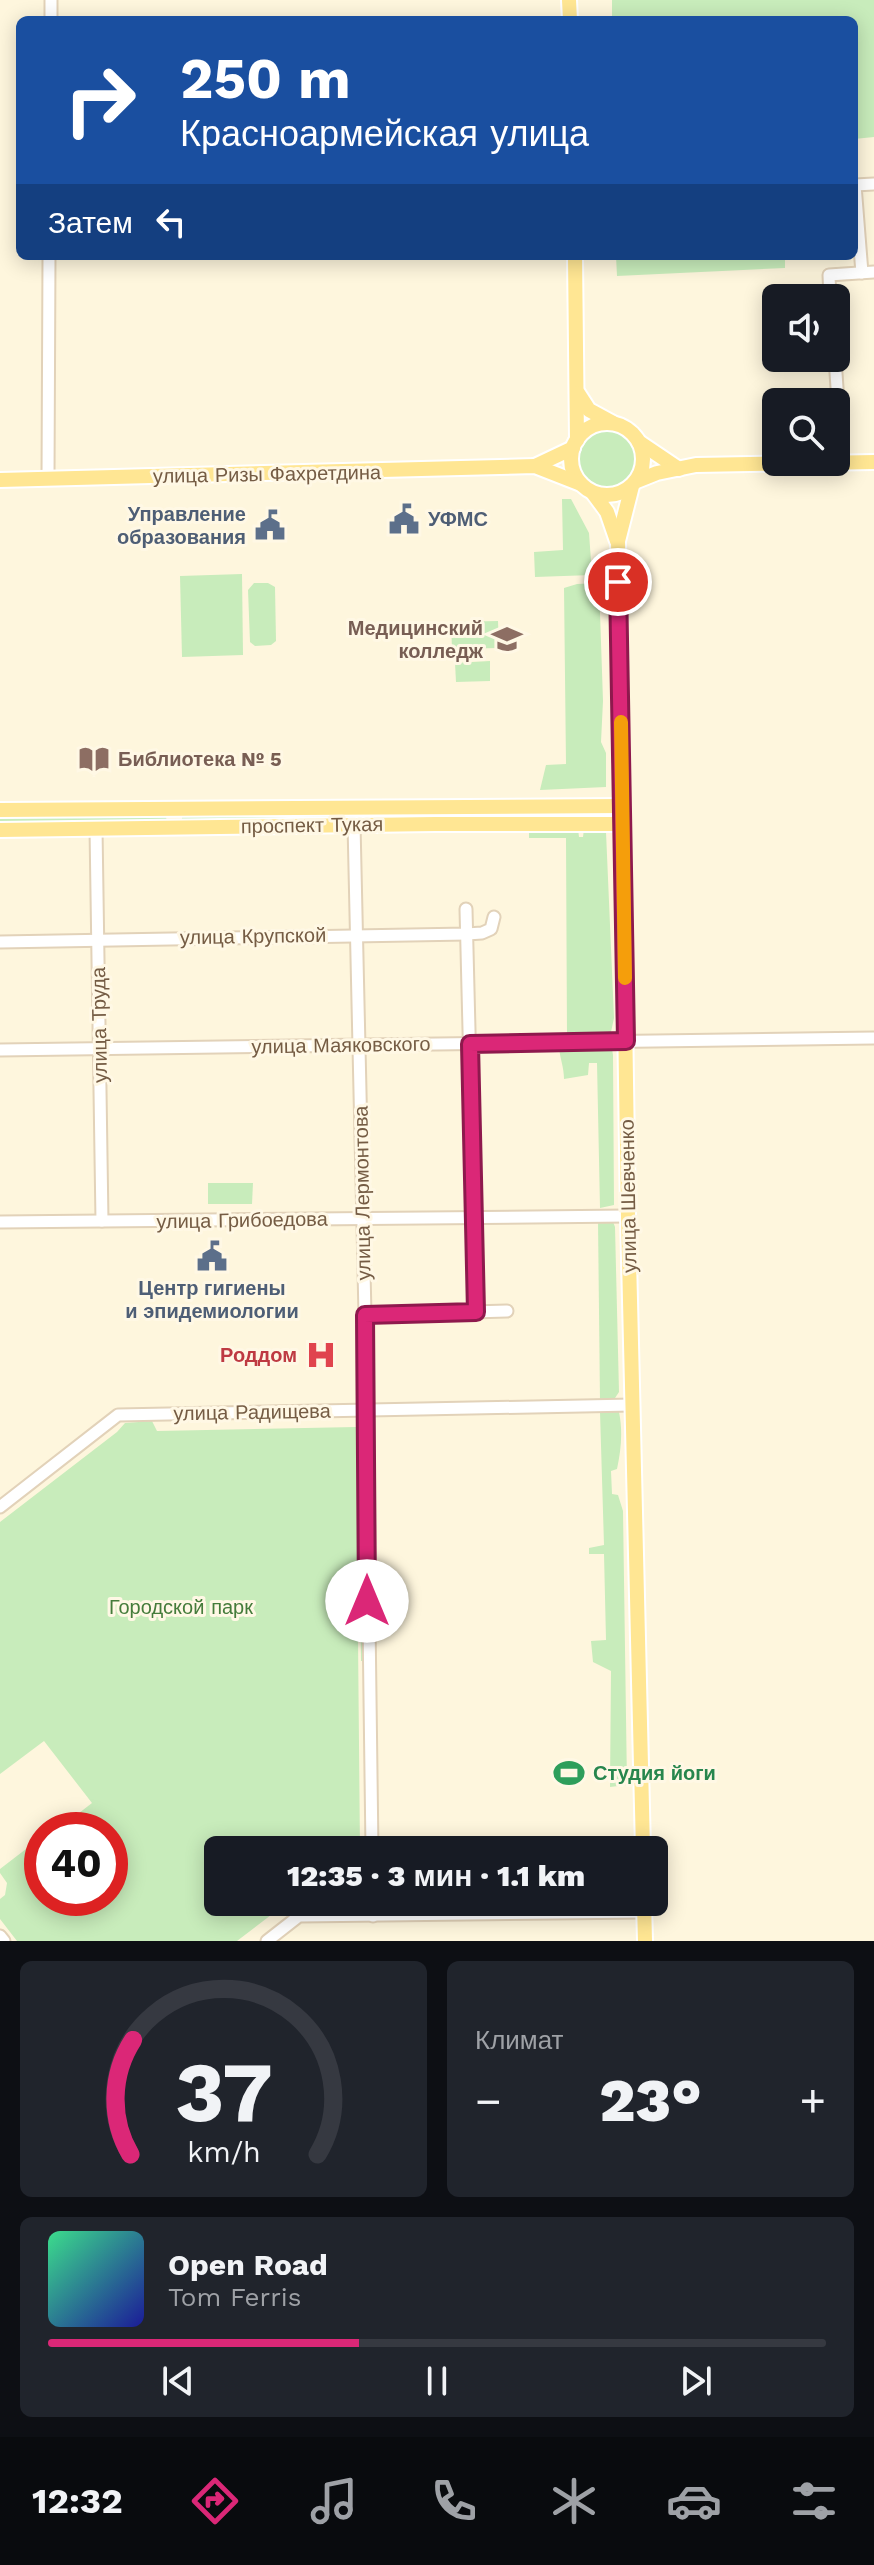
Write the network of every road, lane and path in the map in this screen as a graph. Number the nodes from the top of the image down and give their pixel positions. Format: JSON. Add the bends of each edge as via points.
{"nodes":[{"id":1,"x":858,"y":205,"type":"edge"},
{"id":2,"x":49,"y":260,"type":"edge"},
{"id":3,"x":575,"y":260,"type":"edge"},
{"id":4,"x":868,"y":273,"type":"edge"},
{"id":5,"x":829,"y":284,"type":"edge"},
{"id":6,"x":577,"y":392,"type":"junction"},
{"id":7,"x":613,"y":423,"type":"junction"},
{"id":8,"x":639,"y":442,"type":"junction"},
{"id":9,"x":575,"y":444,"type":"junction"},
{"id":10,"x":850,"y":462,"type":"edge"},
{"id":11,"x":874,"y":462,"type":"edge"},
{"id":12,"x":762,"y":464,"type":"edge"},
{"id":13,"x":535,"y":466,"type":"junction"},
{"id":14,"x":679,"y":469,"type":"junction"},
{"id":15,"x":48,"y":478,"type":"junction"},
{"id":16,"x":0,"y":480,"type":"edge"},
{"id":17,"x":634,"y":484,"type":"junction"},
{"id":18,"x":587,"y":489,"type":"junction"},
{"id":19,"x":618,"y":541,"type":"junction"},
{"id":20,"x":623,"y":806,"type":"junction"},
{"id":21,"x":435,"y":807,"type":"junction"},
{"id":22,"x":0,"y":810,"type":"edge"},
{"id":23,"x":178,"y":810,"type":"junction"},
{"id":24,"x":354,"y":824,"type":"junction"},
{"id":25,"x":435,"y":824,"type":"junction"},
{"id":26,"x":623,"y":824,"type":"junction"},
{"id":27,"x":179,"y":827,"type":"junction"},
{"id":28,"x":96,"y":828,"type":"junction"},
{"id":29,"x":0,"y":830,"type":"edge"},
{"id":30,"x":466,"y":909,"type":"dead end"},
{"id":31,"x":494,"y":917,"type":"dead end"},
{"id":32,"x":467,"y":934,"type":"junction"},
{"id":33,"x":356,"y":935,"type":"junction"},
{"id":34,"x":97,"y":939,"type":"junction"},
{"id":35,"x":0,"y":942,"type":"edge"},
{"id":36,"x":874,"y":1038,"type":"edge"},
{"id":37,"x":626,"y":1041,"type":"junction"},
{"id":38,"x":359,"y":1044,"type":"junction"},
{"id":39,"x":470,"y":1044,"type":"junction"},
{"id":40,"x":100,"y":1049,"type":"junction"},
{"id":41,"x":0,"y":1050,"type":"edge"},
{"id":42,"x":473,"y":1216,"type":"junction"},
{"id":43,"x":628,"y":1216,"type":"junction"},
{"id":44,"x":361,"y":1219,"type":"junction"},
{"id":45,"x":102,"y":1221,"type":"junction"},
{"id":46,"x":0,"y":1222,"type":"edge"},
{"id":47,"x":507,"y":1311,"type":"dead end"},
{"id":48,"x":476,"y":1312,"type":"junction"},
{"id":49,"x":365,"y":1315,"type":"junction"},
{"id":50,"x":632,"y":1405,"type":"junction"},
{"id":51,"x":366,"y":1409,"type":"junction"},
{"id":52,"x":0,"y":1507,"type":"edge"},
{"id":53,"x":372,"y":1836,"type":"edge"},
{"id":54,"x":643,"y":1836,"type":"edge"},
{"id":55,"x":299,"y":1916,"type":"edge"},
{"id":56,"x":644,"y":1916,"type":"edge"},
{"id":57,"x":0,"y":1936,"type":"edge"},
{"id":58,"x":4,"y":1941,"type":"edge"},
{"id":59,"x":267,"y":1941,"type":"edge"},
{"id":60,"x":645,"y":1941,"type":"edge"}],
"edges":[{"from":1,"to":4,"type":"street"},
{"from":2,"to":15,"type":"street"},
{"from":3,"to":6,"type":"main road"},
{"from":4,"to":5,"type":"street","via":[[829,275]]},
{"from":6,"to":7,"type":"main road","via":[[589,410]]},
{"from":6,"to":9,"type":"main road"},
{"from":7,"to":8,"type":"main road"},
{"from":7,"to":9,"type":"main road","via":[[589,428]]},
{"from":8,"to":14,"type":"main road"},
{"from":8,"to":17,"type":"main road","via":[[644,462]]},
{"from":9,"to":13,"type":"main road"},
{"from":9,"to":18,"type":"main road","via":[[572,467]]},
{"from":10,"to":11,"type":"main road"},
{"from":12,"to":14,"type":"main road"},
{"from":13,"to":15,"type":"main road","name":"улица Ризы Фахретдина"},
{"from":13,"to":18,"type":"main road"},
{"from":14,"to":17,"type":"main road"},
{"from":15,"to":16,"type":"main road","name":"улица Ризы Фахретдина"},
{"from":17,"to":18,"type":"main road","via":[[614,495]]},
{"from":17,"to":19,"type":"main road"},
{"from":18,"to":19,"type":"main road","via":[[607,512]]},
{"from":19,"to":20,"type":"main road","name":"улица Шевченко"},
{"from":20,"to":21,"type":"main road","name":"проспект Тукая"},
{"from":20,"to":26,"type":"main road","name":"улица Шевченко"},
{"from":21,"to":23,"type":"main road","name":"проспект Тукая"},
{"from":21,"to":25,"type":"street"},
{"from":22,"to":23,"type":"main road","name":"проспект Тукая"},
{"from":23,"to":27,"type":"street"},
{"from":24,"to":25,"type":"main road","name":"проспект Тукая"},
{"from":24,"to":27,"type":"main road","name":"проспект Тукая"},
{"from":24,"to":33,"type":"street","name":"улица Лермонтова"},
{"from":25,"to":26,"type":"main road","name":"проспект Тукая"},
{"from":26,"to":37,"type":"main road","name":"улица Шевченко"},
{"from":27,"to":28,"type":"main road","name":"проспект Тукая"},
{"from":28,"to":29,"type":"main road","name":"проспект Тукая"},
{"from":28,"to":34,"type":"street","name":"улица Труда"},
{"from":30,"to":32,"type":"street"},
{"from":31,"to":32,"type":"street","via":[[487,932]]},
{"from":32,"to":33,"type":"street","name":"улица Крупской"},
{"from":32,"to":39,"type":"street"},
{"from":33,"to":34,"type":"street","name":"улица Крупской"},
{"from":33,"to":38,"type":"street","name":"улица Лермонтова"},
{"from":34,"to":35,"type":"street","name":"улица Крупской"},
{"from":34,"to":40,"type":"street","name":"улица Труда"},
{"from":36,"to":37,"type":"street","name":"улица Маяковского"},
{"from":37,"to":39,"type":"street","name":"улица Маяковского"},
{"from":37,"to":43,"type":"main road","name":"улица Шевченко"},
{"from":38,"to":39,"type":"street","name":"улица Маяковского"},
{"from":38,"to":40,"type":"street","name":"улица Маяковского"},
{"from":38,"to":44,"type":"street","name":"улица Лермонтова"},
{"from":39,"to":42,"type":"street"},
{"from":40,"to":41,"type":"street","name":"улица Маяковского"},
{"from":40,"to":45,"type":"street","name":"улица Труда"},
{"from":42,"to":43,"type":"street","name":"улица Грибоедова"},
{"from":42,"to":44,"type":"street","name":"улица Грибоедова"},
{"from":42,"to":48,"type":"street"},
{"from":43,"to":50,"type":"main road","name":"улица Шевченко"},
{"from":44,"to":45,"type":"street","name":"улица Грибоедова"},
{"from":44,"to":49,"type":"street","name":"улица Лермонтова"},
{"from":45,"to":46,"type":"street","name":"улица Грибоедова"},
{"from":47,"to":48,"type":"street"},
{"from":48,"to":49,"type":"street"},
{"from":49,"to":51,"type":"street","name":"улица Лермонтова"},
{"from":50,"to":51,"type":"street","name":"улица Радищева"},
{"from":50,"to":54,"type":"main road","name":"улица Шевченко"},
{"from":51,"to":52,"type":"street","name":"улица Радищева","via":[[118,1415]]},
{"from":51,"to":53,"type":"street","name":"улица Лермонтова"},
{"from":55,"to":59,"type":"street"},
{"from":56,"to":60,"type":"main road"},
{"from":57,"to":58,"type":"street"}]}
